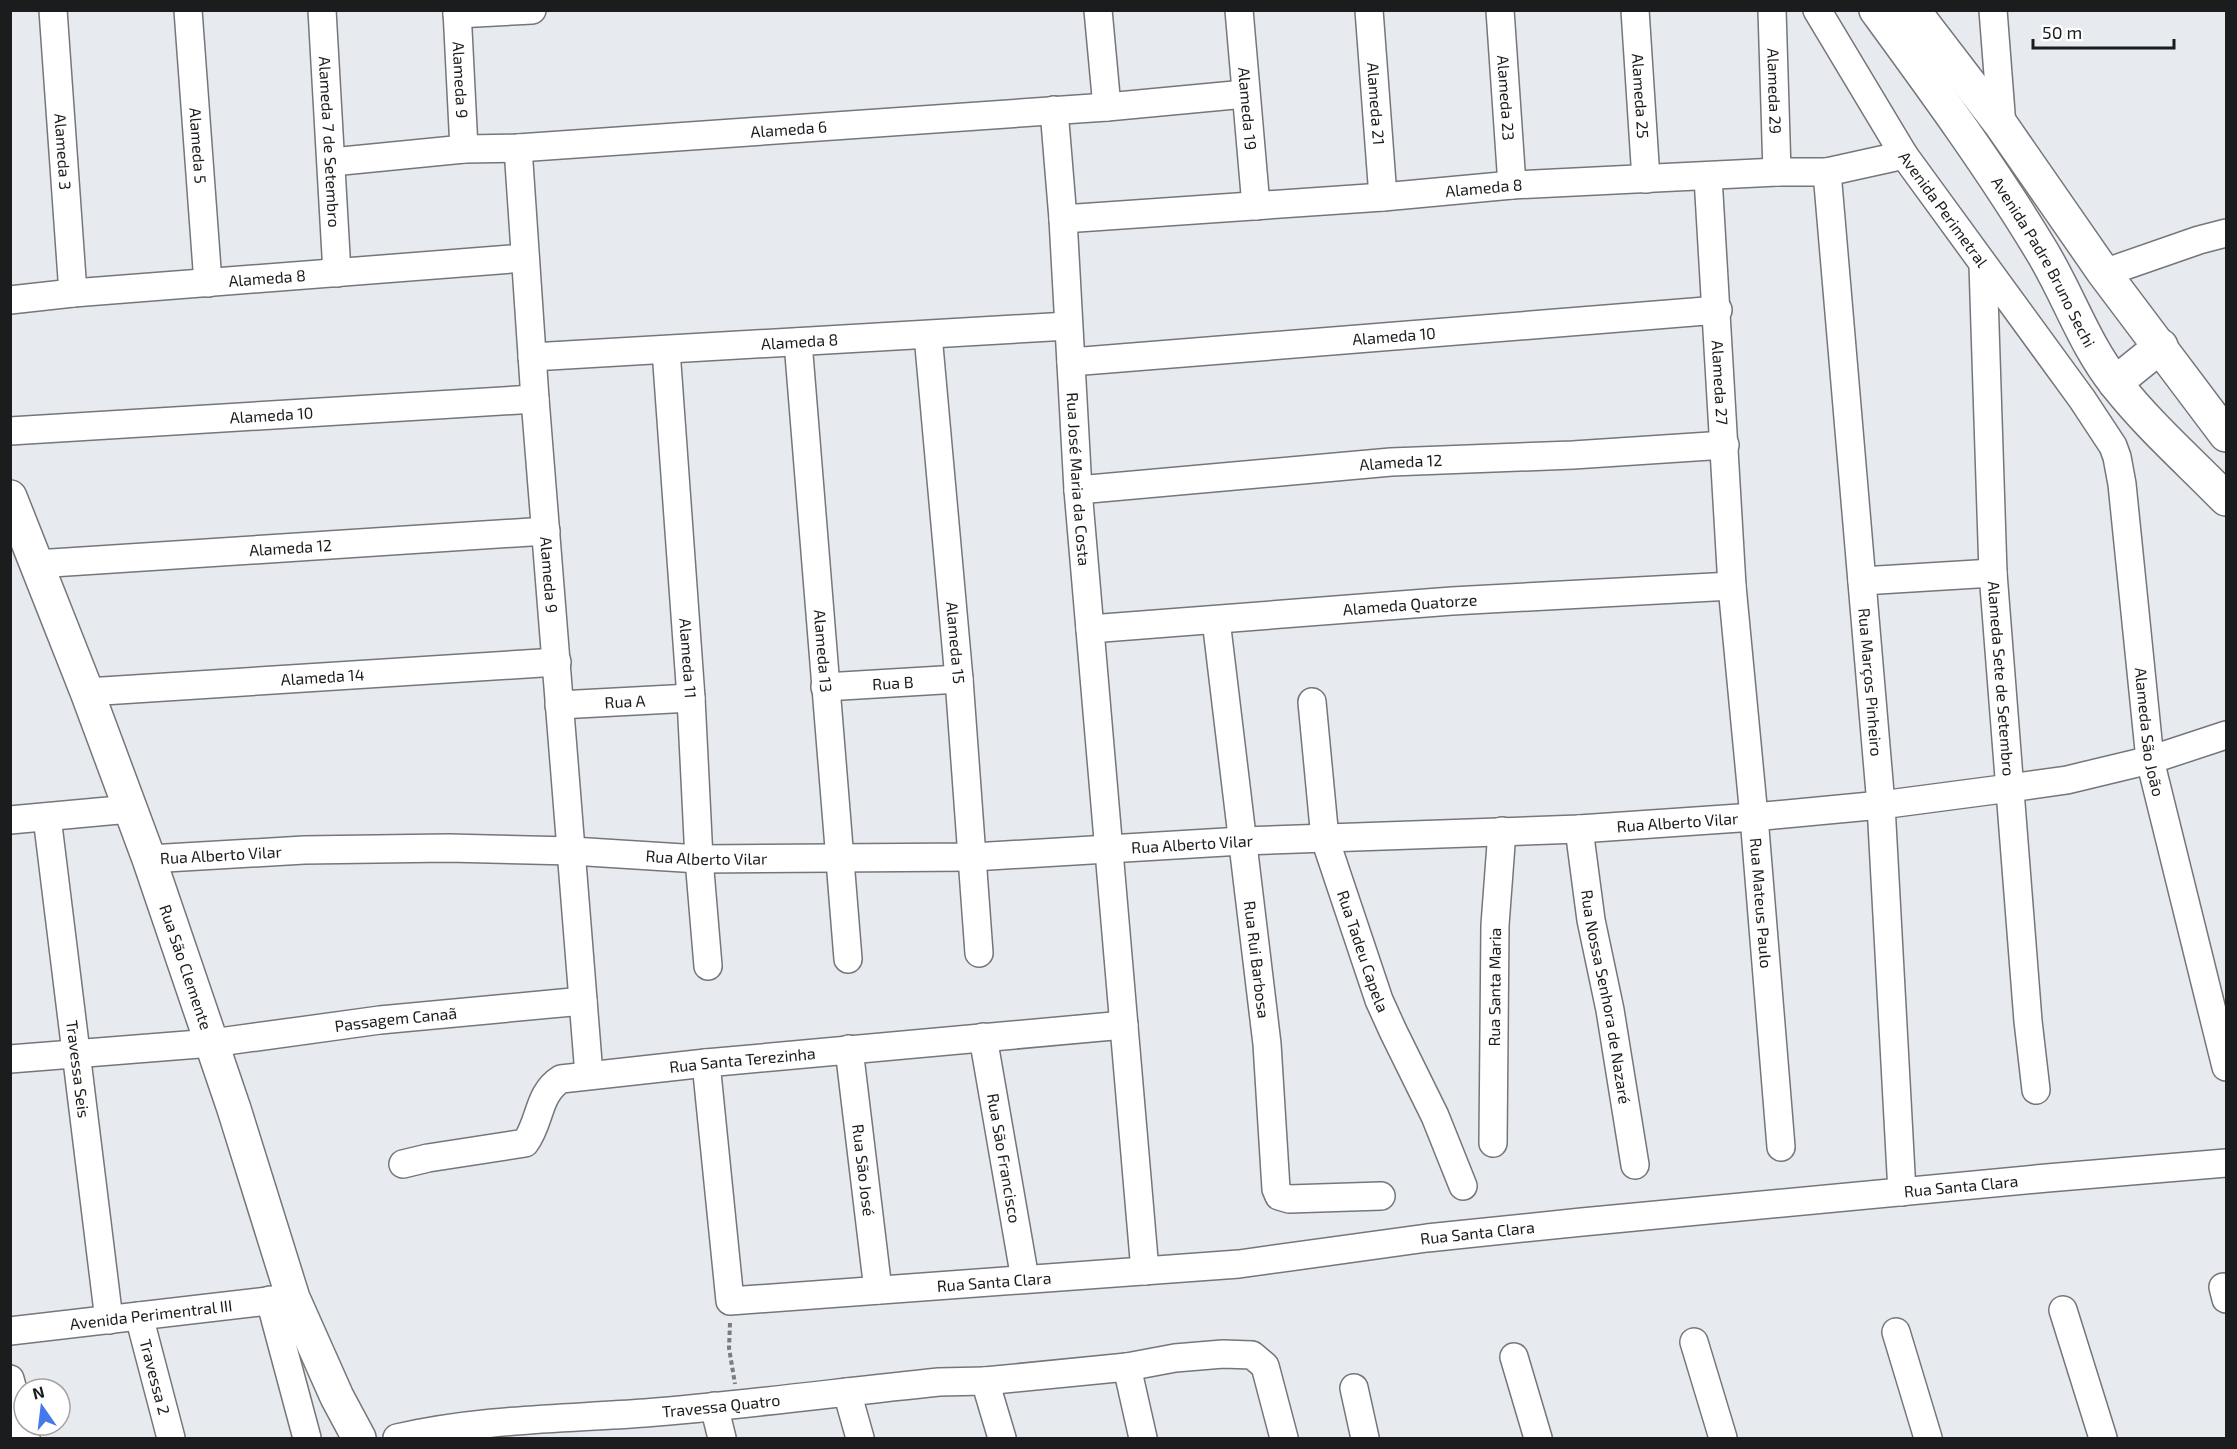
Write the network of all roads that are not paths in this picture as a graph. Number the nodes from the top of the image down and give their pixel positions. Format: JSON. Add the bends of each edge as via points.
{"nodes":[{"id":1,"x":53,"y":10,"type":"edge"},
{"id":2,"x":188,"y":10,"type":"edge"},
{"id":3,"x":321,"y":10,"type":"edge"},
{"id":4,"x":532,"y":10,"type":"edge"},
{"id":5,"x":1098,"y":10,"type":"edge"},
{"id":6,"x":1239,"y":10,"type":"edge"},
{"id":7,"x":1369,"y":10,"type":"edge"},
{"id":8,"x":1500,"y":10,"type":"edge"},
{"id":9,"x":1635,"y":10,"type":"edge"},
{"id":10,"x":1772,"y":10,"type":"edge"},
{"id":11,"x":1817,"y":10,"type":"edge"},
{"id":12,"x":1876,"y":10,"type":"edge"},
{"id":13,"x":1913,"y":10,"type":"edge"},
{"id":14,"x":1994,"y":10,"type":"edge"},
{"id":15,"x":457,"y":12,"type":"edge"},
{"id":16,"x":1245,"y":94,"type":"junction"},
{"id":17,"x":1107,"y":107,"type":"junction"},
{"id":18,"x":1054,"y":110,"type":"junction"},
{"id":19,"x":2002,"y":126,"type":"junction"},
{"id":20,"x":518,"y":148,"type":"junction"},
{"id":21,"x":464,"y":149,"type":"junction"},
{"id":22,"x":1904,"y":155,"type":"junction"},
{"id":23,"x":332,"y":162,"type":"junction"},
{"id":24,"x":1777,"y":172,"type":"junction"},
{"id":25,"x":1827,"y":172,"type":"junction"},
{"id":26,"x":1708,"y":177,"type":"junction"},
{"id":27,"x":1646,"y":180,"type":"junction"},
{"id":28,"x":1512,"y":185,"type":"junction"},
{"id":29,"x":1383,"y":197,"type":"junction"},
{"id":30,"x":1256,"y":206,"type":"junction"},
{"id":31,"x":1063,"y":219,"type":"junction"},
{"id":32,"x":2226,"y":233,"type":"edge"},
{"id":33,"x":525,"y":258,"type":"junction"},
{"id":34,"x":1983,"y":265,"type":"junction"},
{"id":35,"x":337,"y":273,"type":"junction"},
{"id":36,"x":2104,"y":273,"type":"junction"},
{"id":37,"x":208,"y":283,"type":"junction"},
{"id":38,"x":74,"y":293,"type":"junction"},
{"id":39,"x":10,"y":300,"type":"edge"},
{"id":40,"x":1718,"y":310,"type":"junction"},
{"id":41,"x":1068,"y":326,"type":"junction"},
{"id":42,"x":928,"y":335,"type":"junction"},
{"id":43,"x":798,"y":342,"type":"junction"},
{"id":44,"x":2161,"y":346,"type":"junction"},
{"id":45,"x":666,"y":350,"type":"junction"},
{"id":46,"x":532,"y":357,"type":"junction"},
{"id":47,"x":1071,"y":362,"type":"junction"},
{"id":48,"x":2115,"y":383,"type":"junction"},
{"id":49,"x":535,"y":399,"type":"junction"},
{"id":50,"x":2082,"y":399,"type":"joint"},
{"id":51,"x":10,"y":431,"type":"edge"},
{"id":52,"x":2226,"y":435,"type":"edge"},
{"id":53,"x":1725,"y":445,"type":"junction"},
{"id":54,"x":1078,"y":490,"type":"junction"},
{"id":55,"x":10,"y":497,"type":"edge"},
{"id":56,"x":2226,"y":499,"type":"edge"},
{"id":57,"x":546,"y":531,"type":"junction"},
{"id":58,"x":36,"y":564,"type":"junction"},
{"id":59,"x":1993,"y":573,"type":"junction"},
{"id":60,"x":1862,"y":581,"type":"junction"},
{"id":61,"x":1732,"y":586,"type":"junction"},
{"id":62,"x":1216,"y":620,"type":"junction"},
{"id":63,"x":1090,"y":629,"type":"junction"},
{"id":64,"x":557,"y":662,"type":"junction"},
{"id":65,"x":959,"y":679,"type":"junction"},
{"id":66,"x":825,"y":687,"type":"junction"},
{"id":67,"x":87,"y":692,"type":"junction"},
{"id":68,"x":691,"y":698,"type":"junction"},
{"id":69,"x":1312,"y":702,"type":"dead end"},
{"id":70,"x":559,"y":705,"type":"junction"},
{"id":71,"x":2226,"y":735,"type":"edge"},
{"id":72,"x":2150,"y":760,"type":"junction"},
{"id":73,"x":2010,"y":788,"type":"junction"},
{"id":74,"x":1881,"y":805,"type":"junction"},
{"id":75,"x":130,"y":809,"type":"junction"},
{"id":76,"x":47,"y":816,"type":"junction"},
{"id":77,"x":1754,"y":818,"type":"junction"},
{"id":78,"x":10,"y":820,"type":"edge"},
{"id":79,"x":1579,"y":829,"type":"junction"},
{"id":80,"x":1502,"y":831,"type":"junction"},
{"id":81,"x":1325,"y":839,"type":"junction"},
{"id":82,"x":1242,"y":841,"type":"junction"},
{"id":83,"x":1107,"y":848,"type":"junction"},
{"id":84,"x":572,"y":851,"type":"junction"},
{"id":85,"x":973,"y":857,"type":"junction"},
{"id":86,"x":149,"y":859,"type":"junction"},
{"id":87,"x":699,"y":860,"type":"junction"},
{"id":88,"x":841,"y":860,"type":"junction"},
{"id":89,"x":979,"y":953,"type":"dead end"},
{"id":90,"x":849,"y":959,"type":"dead end"},
{"id":91,"x":708,"y":966,"type":"dead end"},
{"id":92,"x":583,"y":1001,"type":"junction"},
{"id":93,"x":1124,"y":1025,"type":"junction"},
{"id":94,"x":983,"y":1037,"type":"junction"},
{"id":95,"x":212,"y":1043,"type":"junction"},
{"id":96,"x":849,"y":1049,"type":"junction"},
{"id":97,"x":75,"y":1054,"type":"junction"},
{"id":98,"x":10,"y":1059,"type":"edge"},
{"id":99,"x":706,"y":1062,"type":"junction"},
{"id":100,"x":2226,"y":1067,"type":"edge"},
{"id":101,"x":589,"y":1075,"type":"junction"},
{"id":102,"x":2036,"y":1090,"type":"dead end"},
{"id":103,"x":1493,"y":1143,"type":"dead end"},
{"id":104,"x":1781,"y":1147,"type":"dead end"},
{"id":105,"x":2226,"y":1163,"type":"edge"},
{"id":106,"x":403,"y":1164,"type":"dead end"},
{"id":107,"x":1635,"y":1165,"type":"dead end"},
{"id":108,"x":1463,"y":1186,"type":"dead end"},
{"id":109,"x":1902,"y":1192,"type":"junction"},
{"id":110,"x":1381,"y":1196,"type":"dead end"},
{"id":111,"x":1145,"y":1271,"type":"junction"},
{"id":112,"x":1025,"y":1279,"type":"junction"},
{"id":113,"x":878,"y":1290,"type":"junction"},
{"id":114,"x":281,"y":1299,"type":"junction"},
{"id":115,"x":2063,"y":1310,"type":"dead end"},
{"id":116,"x":139,"y":1316,"type":"junction"},
{"id":117,"x":109,"y":1320,"type":"junction"},
{"id":118,"x":10,"y":1331,"type":"edge"},
{"id":119,"x":1896,"y":1332,"type":"dead end"},
{"id":120,"x":1694,"y":1342,"type":"dead end"},
{"id":121,"x":1514,"y":1357,"type":"dead end"},
{"id":122,"x":1127,"y":1367,"type":"junction"},
{"id":123,"x":10,"y":1379,"type":"edge"},
{"id":124,"x":985,"y":1381,"type":"junction"},
{"id":125,"x":1354,"y":1388,"type":"dead end"},
{"id":126,"x":847,"y":1392,"type":"junction"},
{"id":127,"x":726,"y":1405,"type":"junction"},
{"id":128,"x":577,"y":1428,"type":"edge"},
{"id":129,"x":26,"y":1438,"type":"edge"},
{"id":130,"x":171,"y":1438,"type":"edge"},
{"id":131,"x":308,"y":1438,"type":"edge"},
{"id":132,"x":359,"y":1438,"type":"edge"},
{"id":133,"x":397,"y":1438,"type":"edge"},
{"id":134,"x":722,"y":1438,"type":"edge"},
{"id":135,"x":860,"y":1438,"type":"edge"},
{"id":136,"x":1002,"y":1438,"type":"edge"},
{"id":137,"x":1143,"y":1438,"type":"edge"},
{"id":138,"x":1284,"y":1438,"type":"edge"},
{"id":139,"x":1365,"y":1438,"type":"edge"},
{"id":140,"x":1538,"y":1438,"type":"edge"},
{"id":141,"x":1723,"y":1438,"type":"edge"},
{"id":142,"x":1928,"y":1438,"type":"edge"},
{"id":143,"x":2103,"y":1438,"type":"edge"}],
"edges":[{"from":1,"to":38,"type":"street","name":"Alameda 3"},
{"from":2,"to":37,"type":"street","name":"Alameda 5"},
{"from":3,"to":23,"type":"street","name":"Alameda 7 de Setembro"},
{"from":4,"to":15,"type":"street"},
{"from":5,"to":17,"type":"street"},
{"from":6,"to":16,"type":"street","name":"Alameda 19"},
{"from":7,"to":29,"type":"street","name":"Alameda 21"},
{"from":8,"to":28,"type":"street","name":"Alameda 23"},
{"from":9,"to":27,"type":"street","name":"Alameda 25"},
{"from":10,"to":24,"type":"street","name":"Alameda 29"},
{"from":11,"to":22,"type":"street","name":"Avenida Perimetral"},
{"from":12,"to":48,"type":"main road","name":"Avenida Padre Bruno Sechi","via":[[2025,223],[2050,264],[2078,324]]},
{"from":13,"to":19,"type":"main road"},
{"from":14,"to":19,"type":"street"},
{"from":15,"to":21,"type":"street","name":"Alameda 9"},
{"from":16,"to":17,"type":"street","name":"Alameda 6"},
{"from":16,"to":30,"type":"street","name":"Alameda 19"},
{"from":17,"to":18,"type":"street","name":"Alameda 6"},
{"from":18,"to":20,"type":"street","name":"Alameda 6"},
{"from":18,"to":31,"type":"street","name":"Rua José Maria da Costa"},
{"from":19,"to":36,"type":"main road"},
{"from":20,"to":21,"type":"street","name":"Alameda 6"},
{"from":20,"to":33,"type":"street","name":"Alameda 9"},
{"from":21,"to":23,"type":"street","name":"Alameda 6"},
{"from":22,"to":25,"type":"street","name":"Alameda 8"},
{"from":22,"to":34,"type":"street","name":"Avenida Perimetral"},
{"from":23,"to":35,"type":"street","name":"Alameda 7 de Setembro"},
{"from":24,"to":25,"type":"street","name":"Alameda 8"},
{"from":24,"to":26,"type":"street","name":"Alameda 8"},
{"from":25,"to":60,"type":"street","name":"Rua Marços Pinheiro"},
{"from":26,"to":27,"type":"street","name":"Alameda 8"},
{"from":26,"to":40,"type":"street","name":"Alameda 27"},
{"from":27,"to":28,"type":"street","name":"Alameda 8"},
{"from":28,"to":29,"type":"street","name":"Alameda 8"},
{"from":29,"to":30,"type":"street","name":"Alameda 8"},
{"from":30,"to":31,"type":"street","name":"Alameda 8"},
{"from":31,"to":41,"type":"street","name":"Rua José Maria da Costa"},
{"from":32,"to":36,"type":"street"},
{"from":33,"to":35,"type":"street","name":"Alameda 8"},
{"from":33,"to":46,"type":"street","name":"Alameda 9"},
{"from":34,"to":50,"type":"street","name":"Avenida Perimetral"},
{"from":34,"to":59,"type":"street","name":"Alameda Sete de Setembro"},
{"from":35,"to":37,"type":"street","name":"Alameda 8"},
{"from":36,"to":44,"type":"main road"},
{"from":37,"to":38,"type":"street","name":"Alameda 8"},
{"from":38,"to":39,"type":"street","name":"Alameda 8"},
{"from":40,"to":47,"type":"street","name":"Alameda 10"},
{"from":40,"to":53,"type":"street","name":"Alameda 27"},
{"from":41,"to":42,"type":"street","name":"Alameda 8"},
{"from":41,"to":47,"type":"street","name":"Rua José Maria da Costa"},
{"from":42,"to":43,"type":"street","name":"Alameda 8"},
{"from":42,"to":65,"type":"street","name":"Alameda 15"},
{"from":43,"to":45,"type":"street","name":"Alameda 8"},
{"from":43,"to":66,"type":"street","name":"Alameda 13"},
{"from":44,"to":48,"type":"main road"},
{"from":44,"to":52,"type":"main road"},
{"from":45,"to":46,"type":"street","name":"Alameda 8"},
{"from":45,"to":68,"type":"street","name":"Alameda 11"},
{"from":46,"to":49,"type":"street","name":"Alameda 9"},
{"from":47,"to":54,"type":"street","name":"Rua José Maria da Costa"},
{"from":48,"to":56,"type":"main road","name":"Avenida Padre Bruno Sechi"},
{"from":49,"to":51,"type":"street","name":"Alameda 10"},
{"from":49,"to":57,"type":"street","name":"Alameda 9"},
{"from":50,"to":72,"type":"street","name":"Alameda São João","via":[[2117,457]]},
{"from":53,"to":54,"type":"street","name":"Alameda 12","via":[[1391,462]]},
{"from":53,"to":61,"type":"street","name":"Alameda 27"},
{"from":54,"to":63,"type":"street","name":"Rua José Maria da Costa"},
{"from":55,"to":58,"type":"main road","name":"Rua São Clemente"},
{"from":57,"to":58,"type":"street","name":"Alameda 12"},
{"from":57,"to":64,"type":"street","name":"Alameda 9"},
{"from":58,"to":67,"type":"main road","name":"Rua São Clemente"},
{"from":59,"to":60,"type":"street"},
{"from":59,"to":73,"type":"street","name":"Alameda Sete de Setembro"},
{"from":60,"to":74,"type":"street","name":"Rua Marços Pinheiro"},
{"from":61,"to":62,"type":"street","name":"Alameda Quatorze","via":[[1452,601]]},
{"from":61,"to":77,"type":"street","name":"Rua Mateus Paulo"},
{"from":62,"to":63,"type":"street","name":"Alameda Quatorze"},
{"from":62,"to":82,"type":"street","name":"Rua Rui Barbosa"},
{"from":63,"to":83,"type":"street","name":"Rua José Maria da Costa"},
{"from":64,"to":67,"type":"street","name":"Alameda 14"},
{"from":64,"to":70,"type":"street","name":"Alameda 9"},
{"from":65,"to":66,"type":"street","name":"Rua B"},
{"from":65,"to":85,"type":"street","name":"Alameda 15"},
{"from":66,"to":88,"type":"street","name":"Alameda 13"},
{"from":67,"to":75,"type":"main road","name":"Rua São Clemente"},
{"from":68,"to":70,"type":"street","name":"Rua A"},
{"from":68,"to":87,"type":"street","name":"Alameda 11"},
{"from":69,"to":81,"type":"street","name":"Rua Tadeu Capela"},
{"from":70,"to":84,"type":"street","name":"Alameda 9"},
{"from":71,"to":72,"type":"street","name":"Rua Alberto Vilar"},
{"from":72,"to":73,"type":"street","name":"Rua Alberto Vilar","via":[[2067,780]]},
{"from":72,"to":100,"type":"street","name":"Alameda São João"},
{"from":73,"to":74,"type":"street","name":"Rua Alberto Vilar"},
{"from":73,"to":102,"type":"street","name":"Alameda Sete de Setembro"},
{"from":74,"to":77,"type":"street","name":"Rua Alberto Vilar"},
{"from":74,"to":109,"type":"street","name":"Rua Marços Pinheiro"},
{"from":75,"to":76,"type":"street"},
{"from":75,"to":86,"type":"main road","name":"Rua São Clemente"},
{"from":76,"to":78,"type":"street"},
{"from":76,"to":97,"type":"street","name":"Travessa Seis"},
{"from":77,"to":79,"type":"street","name":"Rua Alberto Vilar"},
{"from":77,"to":104,"type":"street","name":"Rua Mateus Paulo"},
{"from":79,"to":80,"type":"street","name":"Rua Alberto Vilar"},
{"from":79,"to":107,"type":"street","name":"Rua Nossa Senhora de Nazaré","via":[[1591,920]]},
{"from":80,"to":81,"type":"street","name":"Rua Alberto Vilar"},
{"from":80,"to":103,"type":"street","name":"Rua Santa Maria","via":[[1495,925]]},
{"from":81,"to":82,"type":"street","name":"Rua Alberto Vilar"},
{"from":81,"to":108,"type":"street","name":"Rua Tadeu Capela","via":[[1379,1000],[1435,1116]]},
{"from":82,"to":83,"type":"street","name":"Rua Alberto Vilar"},
{"from":82,"to":110,"type":"street","name":"Rua Rui Barbosa","via":[[1267,1044],[1276,1189],[1279,1196],[1290,1199]]},
{"from":83,"to":85,"type":"street","name":"Rua Alberto Vilar"},
{"from":83,"to":93,"type":"street"},
{"from":84,"to":86,"type":"street","name":"Rua Alberto Vilar","via":[[304,850]]},
{"from":84,"to":87,"type":"street","name":"Rua Alberto Vilar"},
{"from":84,"to":92,"type":"street","name":"Alameda 9"},
{"from":85,"to":88,"type":"street","name":"Rua Alberto Vilar"},
{"from":85,"to":89,"type":"street","name":"Alameda 15"},
{"from":86,"to":95,"type":"main road","name":"Rua São Clemente"},
{"from":87,"to":88,"type":"street","name":"Rua Alberto Vilar"},
{"from":87,"to":91,"type":"street","name":"Alameda 11"},
{"from":88,"to":90,"type":"street","name":"Alameda 13"},
{"from":92,"to":95,"type":"street","name":"Passagem Canaã","via":[[380,1020]]},
{"from":92,"to":101,"type":"street","name":"Alameda 9"},
{"from":93,"to":94,"type":"street","name":"Rua Santa Terezinha"},
{"from":93,"to":111,"type":"street"},
{"from":94,"to":96,"type":"street","name":"Rua Santa Terezinha"},
{"from":94,"to":112,"type":"street","name":"Rua São Francisco"},
{"from":95,"to":97,"type":"street","name":"Passagem Canaã"},
{"from":95,"to":114,"type":"main road","name":"Rua São Clemente"},
{"from":96,"to":99,"type":"street","name":"Rua Santa Terezinha"},
{"from":96,"to":113,"type":"street","name":"Rua São José"},
{"from":97,"to":98,"type":"street","name":"Passagem Canaã"},
{"from":97,"to":117,"type":"street","name":"Travessa Seis"},
{"from":99,"to":101,"type":"street","name":"Rua Santa Terezinha"},
{"from":99,"to":113,"type":"street","name":"Rua Santa Clara","via":[[730,1301]]},
{"from":101,"to":106,"type":"street","name":"Rua Santa Terezinha","via":[[561,1078],[551,1085],[525,1143]]},
{"from":105,"to":109,"type":"street","name":"Rua Santa Clara"},
{"from":109,"to":111,"type":"street","name":"Rua Santa Clara","via":[[1427,1238],[1239,1264]]},
{"from":111,"to":112,"type":"street","name":"Rua Santa Clara"},
{"from":112,"to":113,"type":"street","name":"Rua Santa Clara"},
{"from":114,"to":116,"type":"street","name":"Avenida Perimentral III"},
{"from":114,"to":131,"type":"street"},
{"from":114,"to":132,"type":"main road","name":"Rua São Clemente"},
{"from":115,"to":143,"type":"street"},
{"from":116,"to":117,"type":"street","name":"Avenida Perimentral III"},
{"from":116,"to":130,"type":"street","name":"Travessa 2"},
{"from":117,"to":118,"type":"street","name":"Avenida Perimentral III"},
{"from":119,"to":142,"type":"street"},
{"from":120,"to":141,"type":"street"},
{"from":121,"to":140,"type":"street"},
{"from":122,"to":124,"type":"street"},
{"from":122,"to":137,"type":"street"},
{"from":122,"to":138,"type":"street","via":[[1175,1358],[1252,1355],[1264,1366]]},
{"from":123,"to":129,"type":"street"},
{"from":124,"to":126,"type":"street","name":"Travessa Quatro"},
{"from":124,"to":136,"type":"street"},
{"from":125,"to":139,"type":"street"},
{"from":126,"to":127,"type":"street","name":"Travessa Quatro"},
{"from":126,"to":135,"type":"street"},
{"from":127,"to":128,"type":"street","name":"Travessa Quatro"},
{"from":127,"to":134,"type":"street"},
{"from":128,"to":133,"type":"street","name":"Travessa Quatro","via":[[528,1419]]}]}
